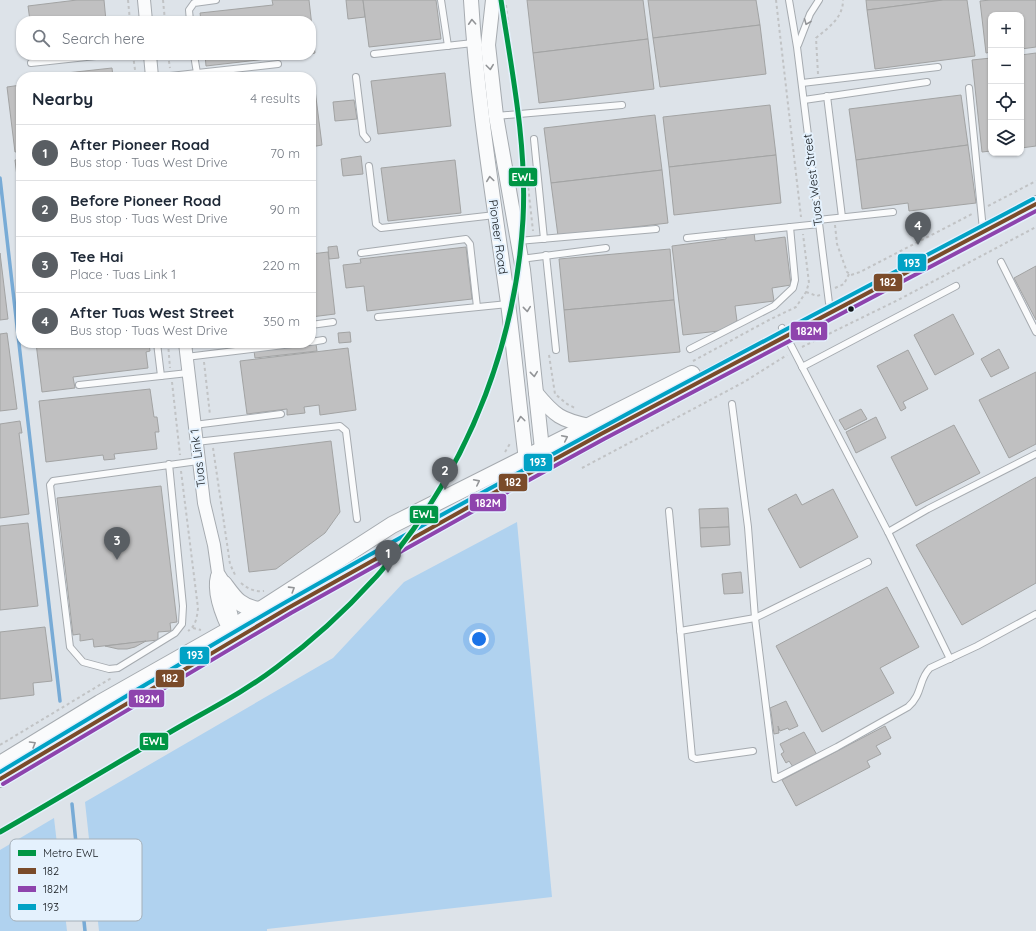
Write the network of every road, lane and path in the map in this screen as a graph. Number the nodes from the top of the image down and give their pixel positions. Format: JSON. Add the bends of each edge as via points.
{"nodes":[{"id":1,"x":128,"y":0,"type":"edge"},
{"id":2,"x":144,"y":0,"type":"edge"},
{"id":3,"x":162,"y":0,"type":"edge"},
{"id":4,"x":216,"y":0,"type":"edge"},
{"id":5,"x":441,"y":0,"type":"edge"},
{"id":6,"x":471,"y":0,"type":"edge"},
{"id":7,"x":493,"y":0,"type":"edge"},
{"id":8,"x":776,"y":0,"type":"edge"},
{"id":9,"x":790,"y":0,"type":"edge"},
{"id":10,"x":819,"y":0,"type":"edge"},
{"id":11,"x":130,"y":16,"type":"edge"},
{"id":12,"x":146,"y":16,"type":"edge"},
{"id":13,"x":164,"y":16,"type":"edge"},
{"id":14,"x":190,"y":16,"type":"edge"},
{"id":15,"x":473,"y":43,"type":"junction"},
{"id":16,"x":448,"y":46,"type":"junction"},
{"id":17,"x":797,"y":47,"type":"junction"},
{"id":18,"x":374,"y":54,"type":"dead end"},
{"id":19,"x":58,"y":60,"type":"edge"},
{"id":20,"x":134,"y":60,"type":"edge"},
{"id":21,"x":150,"y":60,"type":"edge"},
{"id":22,"x":169,"y":60,"type":"edge"},
{"id":23,"x":195,"y":60,"type":"edge"},
{"id":24,"x":31,"y":63,"type":"dead end"},
{"id":25,"x":278,"y":64,"type":"dead end"},
{"id":26,"x":938,"y":67,"type":"dead end"},
{"id":27,"x":135,"y":72,"type":"edge"},
{"id":28,"x":152,"y":72,"type":"edge"},
{"id":29,"x":170,"y":72,"type":"edge"},
{"id":30,"x":197,"y":72,"type":"edge"},
{"id":31,"x":206,"y":72,"type":"edge"},
{"id":32,"x":356,"y":77,"type":"dead end"},
{"id":33,"x":927,"y":82,"type":"dead end"},
{"id":34,"x":802,"y":83,"type":"junction"},
{"id":35,"x":969,"y":88,"type":"dead end"},
{"id":36,"x":827,"y":96,"type":"junction"},
{"id":37,"x":804,"y":100,"type":"junction"},
{"id":38,"x":622,"y":105,"type":"dead end"},
{"id":39,"x":496,"y":116,"type":"junction"},
{"id":40,"x":367,"y":139,"type":"dead end"},
{"id":41,"x":534,"y":139,"type":"dead end"},
{"id":42,"x":369,"y":166,"type":"dead end"},
{"id":43,"x":1036,"y":181,"type":"edge"},
{"id":44,"x":1036,"y":192,"type":"edge"},
{"id":45,"x":1036,"y":204,"type":"edge"},
{"id":46,"x":893,"y":212,"type":"dead end"},
{"id":47,"x":495,"y":215,"type":"junction"},
{"id":48,"x":842,"y":217,"type":"junction"},
{"id":49,"x":834,"y":218,"type":"junction"},
{"id":50,"x":981,"y":221,"type":"junction"},
{"id":51,"x":819,"y":222,"type":"junction"},
{"id":52,"x":802,"y":226,"type":"junction"},
{"id":53,"x":790,"y":227,"type":"junction"},
{"id":54,"x":1036,"y":227,"type":"edge"},
{"id":55,"x":656,"y":228,"type":"dead end"},
{"id":56,"x":687,"y":238,"type":"dead end"},
{"id":57,"x":544,"y":239,"type":"junction"},
{"id":58,"x":518,"y":241,"type":"junction"},
{"id":59,"x":606,"y":248,"type":"dead end"},
{"id":60,"x":361,"y":253,"type":"dead end"},
{"id":61,"x":546,"y":255,"type":"junction"},
{"id":62,"x":522,"y":259,"type":"junction"},
{"id":63,"x":1001,"y":262,"type":"dead end"},
{"id":64,"x":956,"y":286,"type":"dead end"},
{"id":65,"x":508,"y":304,"type":"junction"},
{"id":66,"x":478,"y":307,"type":"junction"},
{"id":67,"x":829,"y":308,"type":"junction"},
{"id":68,"x":378,"y":317,"type":"dead end"},
{"id":69,"x":333,"y":322,"type":"dead end"},
{"id":70,"x":316,"y":324,"type":"edge"},
{"id":71,"x":784,"y":332,"type":"junction"},
{"id":72,"x":1036,"y":332,"type":"edge"},
{"id":73,"x":323,"y":340,"type":"dead end"},
{"id":74,"x":316,"y":341,"type":"edge"},
{"id":75,"x":158,"y":348,"type":"edge"},
{"id":76,"x":168,"y":348,"type":"edge"},
{"id":77,"x":185,"y":348,"type":"edge"},
{"id":78,"x":256,"y":348,"type":"edge"},
{"id":79,"x":690,"y":349,"type":"dead end"},
{"id":80,"x":556,"y":350,"type":"dead end"},
{"id":81,"x":793,"y":351,"type":"junction"},
{"id":82,"x":204,"y":354,"type":"junction"},
{"id":83,"x":186,"y":357,"type":"junction"},
{"id":84,"x":802,"y":367,"type":"junction"},
{"id":85,"x":188,"y":373,"type":"junction"},
{"id":86,"x":171,"y":375,"type":"junction"},
{"id":87,"x":161,"y":376,"type":"junction"},
{"id":88,"x":79,"y":385,"type":"dead end"},
{"id":89,"x":536,"y":393,"type":"junction"},
{"id":90,"x":732,"y":404,"type":"dead end"},
{"id":91,"x":281,"y":414,"type":"dead end"},
{"id":92,"x":210,"y":423,"type":"junction"},
{"id":93,"x":194,"y":425,"type":"junction"},
{"id":94,"x":589,"y":426,"type":"junction"},
{"id":95,"x":513,"y":438,"type":"dead end"},
{"id":96,"x":212,"y":440,"type":"junction"},
{"id":97,"x":196,"y":442,"type":"junction"},
{"id":98,"x":542,"y":450,"type":"junction"},
{"id":99,"x":505,"y":453,"type":"dead end"},
{"id":100,"x":1036,"y":454,"type":"edge"},
{"id":101,"x":526,"y":457,"type":"junction"},
{"id":102,"x":198,"y":461,"type":"junction"},
{"id":103,"x":180,"y":462,"type":"junction"},
{"id":104,"x":169,"y":464,"type":"junction"},
{"id":105,"x":582,"y":468,"type":"dead end"},
{"id":106,"x":534,"y":471,"type":"junction"},
{"id":107,"x":669,"y":511,"type":"dead end"},
{"id":108,"x":357,"y":519,"type":"dead end"},
{"id":109,"x":888,"y":532,"type":"junction"},
{"id":110,"x":868,"y":562,"type":"dead end"},
{"id":111,"x":221,"y":578,"type":"junction"},
{"id":112,"x":268,"y":591,"type":"dead end"},
{"id":113,"x":259,"y":610,"type":"junction"},
{"id":114,"x":1036,"y":614,"type":"edge"},
{"id":115,"x":755,"y":618,"type":"junction"},
{"id":116,"x":680,"y":631,"type":"junction"},
{"id":117,"x":186,"y":632,"type":"dead end"},
{"id":118,"x":235,"y":633,"type":"junction"},
{"id":119,"x":950,"y":659,"type":"junction"},
{"id":120,"x":116,"y":676,"type":"dead end"},
{"id":121,"x":0,"y":745,"type":"edge"},
{"id":122,"x":753,"y":751,"type":"dead end"},
{"id":123,"x":0,"y":764,"type":"edge"},
{"id":124,"x":0,"y":779,"type":"edge"}],
"edges":[{"from":1,"to":11,"type":"path"},
{"from":2,"to":12,"type":"street"},
{"from":3,"to":13,"type":"path"},
{"from":4,"to":14,"type":"lane","via":[[194,3],[189,10]]},
{"from":5,"to":16,"type":"lane"},
{"from":15,"to":6,"type":"street","name":"Pioneer Road","one_way":true},
{"from":7,"to":39,"type":"street","name":"Pioneer Road","one_way":true,"via":[[488,45]]},
{"from":8,"to":52,"type":"path"},
{"from":9,"to":17,"type":"lane","name":"Tuas West Street"},
{"from":10,"to":17,"type":"lane","name":"Tuas West Street","one_way":true,"via":[[810,14]]},
{"from":15,"to":16,"type":"lane"},
{"from":47,"to":15,"type":"street","name":"Pioneer Road","one_way":true},
{"from":16,"to":18,"type":"lane"},
{"from":17,"to":34,"type":"lane","name":"Tuas West Street"},
{"from":19,"to":24,"type":"lane"},
{"from":20,"to":27,"type":"path"},
{"from":21,"to":28,"type":"street"},
{"from":22,"to":29,"type":"path"},
{"from":23,"to":30,"type":"lane"},
{"from":25,"to":31,"type":"lane"},
{"from":26,"to":34,"type":"lane"},
{"from":32,"to":40,"type":"lane","via":[[363,134]]},
{"from":33,"to":36,"type":"lane"},
{"from":34,"to":37,"type":"lane","name":"Tuas West Street"},
{"from":35,"to":50,"type":"lane"},
{"from":36,"to":37,"type":"lane"},
{"from":36,"to":48,"type":"lane"},
{"from":37,"to":51,"type":"lane","name":"Tuas West Street"},
{"from":38,"to":39,"type":"lane"},
{"from":39,"to":58,"type":"street","name":"Pioneer Road"},
{"from":41,"to":57,"type":"lane"},
{"from":42,"to":47,"type":"lane","via":[[376,224],[381,228]]},
{"from":43,"to":50,"type":"path"},
{"from":44,"to":50,"type":"main road"},
{"from":45,"to":50,"type":"main road"},
{"from":46,"to":48,"type":"lane"},
{"from":47,"to":65,"type":"street","name":"Pioneer Road"},
{"from":48,"to":49,"type":"lane"},
{"from":49,"to":50,"type":"path","via":[[837,244],[847,272],[851,275]]},
{"from":49,"to":51,"type":"lane"},
{"from":50,"to":67,"type":"main road"},
{"from":51,"to":52,"type":"lane"},
{"from":51,"to":67,"type":"lane","name":"Tuas West Street"},
{"from":52,"to":53,"type":"lane"},
{"from":53,"to":56,"type":"lane"},
{"from":53,"to":79,"type":"lane","via":[[795,280],[793,288],[774,306]]},
{"from":54,"to":81,"type":"path","via":[[898,300]]},
{"from":55,"to":57,"type":"lane"},
{"from":57,"to":58,"type":"lane"},
{"from":58,"to":62,"type":"street","name":"Pioneer Road"},
{"from":59,"to":61,"type":"lane"},
{"from":60,"to":66,"type":"lane","via":[[466,239],[470,244]]},
{"from":61,"to":62,"type":"lane"},
{"from":61,"to":80,"type":"lane"},
{"from":62,"to":89,"type":"street","name":"Pioneer Road","one_way":true},
{"from":63,"to":72,"type":"lane"},
{"from":64,"to":84,"type":"lane"},
{"from":65,"to":66,"type":"lane"},
{"from":101,"to":65,"type":"street","name":"Pioneer Road","one_way":true},
{"from":66,"to":68,"type":"lane"},
{"from":67,"to":71,"type":"main road"},
{"from":69,"to":70,"type":"lane"},
{"from":71,"to":81,"type":"lane"},
{"from":71,"to":94,"type":"main road"},
{"from":71,"to":106,"type":"main road"},
{"from":73,"to":74,"type":"lane"},
{"from":75,"to":87,"type":"lane"},
{"from":76,"to":86,"type":"path"},
{"from":77,"to":83,"type":"street","name":"Tuas Link 1"},
{"from":78,"to":82,"type":"lane"},
{"from":81,"to":84,"type":"lane"},
{"from":81,"to":105,"type":"path","via":[[744,382]]},
{"from":82,"to":83,"type":"lane"},
{"from":82,"to":92,"type":"path"},
{"from":83,"to":85,"type":"street","name":"Tuas Link 1"},
{"from":84,"to":109,"type":"lane"},
{"from":85,"to":86,"type":"lane"},
{"from":85,"to":93,"type":"street","name":"Tuas Link 1"},
{"from":86,"to":87,"type":"lane"},
{"from":86,"to":103,"type":"path"},
{"from":87,"to":88,"type":"lane"},
{"from":89,"to":94,"type":"street","via":[[560,418]]},
{"from":89,"to":98,"type":"street","name":"Pioneer Road"},
{"from":90,"to":115,"type":"lane","via":[[748,527]]},
{"from":91,"to":92,"type":"lane"},
{"from":92,"to":93,"type":"lane"},
{"from":93,"to":97,"type":"street","name":"Tuas Link 1"},
{"from":98,"to":94,"type":"main road","one_way":true},
{"from":95,"to":99,"type":"path"},
{"from":96,"to":97,"type":"lane"},
{"from":96,"to":108,"type":"lane","via":[[340,426],[346,431]]},
{"from":96,"to":112,"type":"path","via":[[230,564],[238,580],[248,589]]},
{"from":97,"to":102,"type":"street","name":"Tuas Link 1"},
{"from":98,"to":101,"type":"main road"},
{"from":98,"to":106,"type":"street","name":"Pioneer Road"},
{"from":100,"to":109,"type":"lane"},
{"from":101,"to":106,"type":"street","name":"Pioneer Road"},
{"from":113,"to":101,"type":"main road","one_way":true,"via":[[392,525]]},
{"from":102,"to":103,"type":"lane"},
{"from":102,"to":111,"type":"street","name":"Tuas Link 1","via":[[204,503]]},
{"from":103,"to":104,"type":"lane"},
{"from":103,"to":117,"type":"path","via":[[198,608],[192,628]]},
{"from":104,"to":104,"type":"lane","via":[[54,481],[50,486],[70,647],[83,662],[109,669],[118,668],[175,633],[182,624],[183,606]]},
{"from":106,"to":118,"type":"main road","via":[[288,608]]},
{"from":107,"to":116,"type":"lane"},
{"from":109,"to":119,"type":"lane"},
{"from":110,"to":115,"type":"lane"},
{"from":111,"to":113,"type":"main road","via":[[241,604]]},
{"from":111,"to":118,"type":"street","name":"Tuas Link 1"},
{"from":113,"to":118,"type":"main road"},
{"from":114,"to":119,"type":"lane"},
{"from":115,"to":116,"type":"lane"},
{"from":115,"to":119,"type":"lane","via":[[775,779],[908,707],[918,694],[927,671]]},
{"from":116,"to":122,"type":"lane","via":[[692,757],[696,759]]},
{"from":123,"to":118,"type":"main road","one_way":true,"via":[[100,703]]},
{"from":118,"to":124,"type":"main road"},
{"from":120,"to":121,"type":"path"}]}
